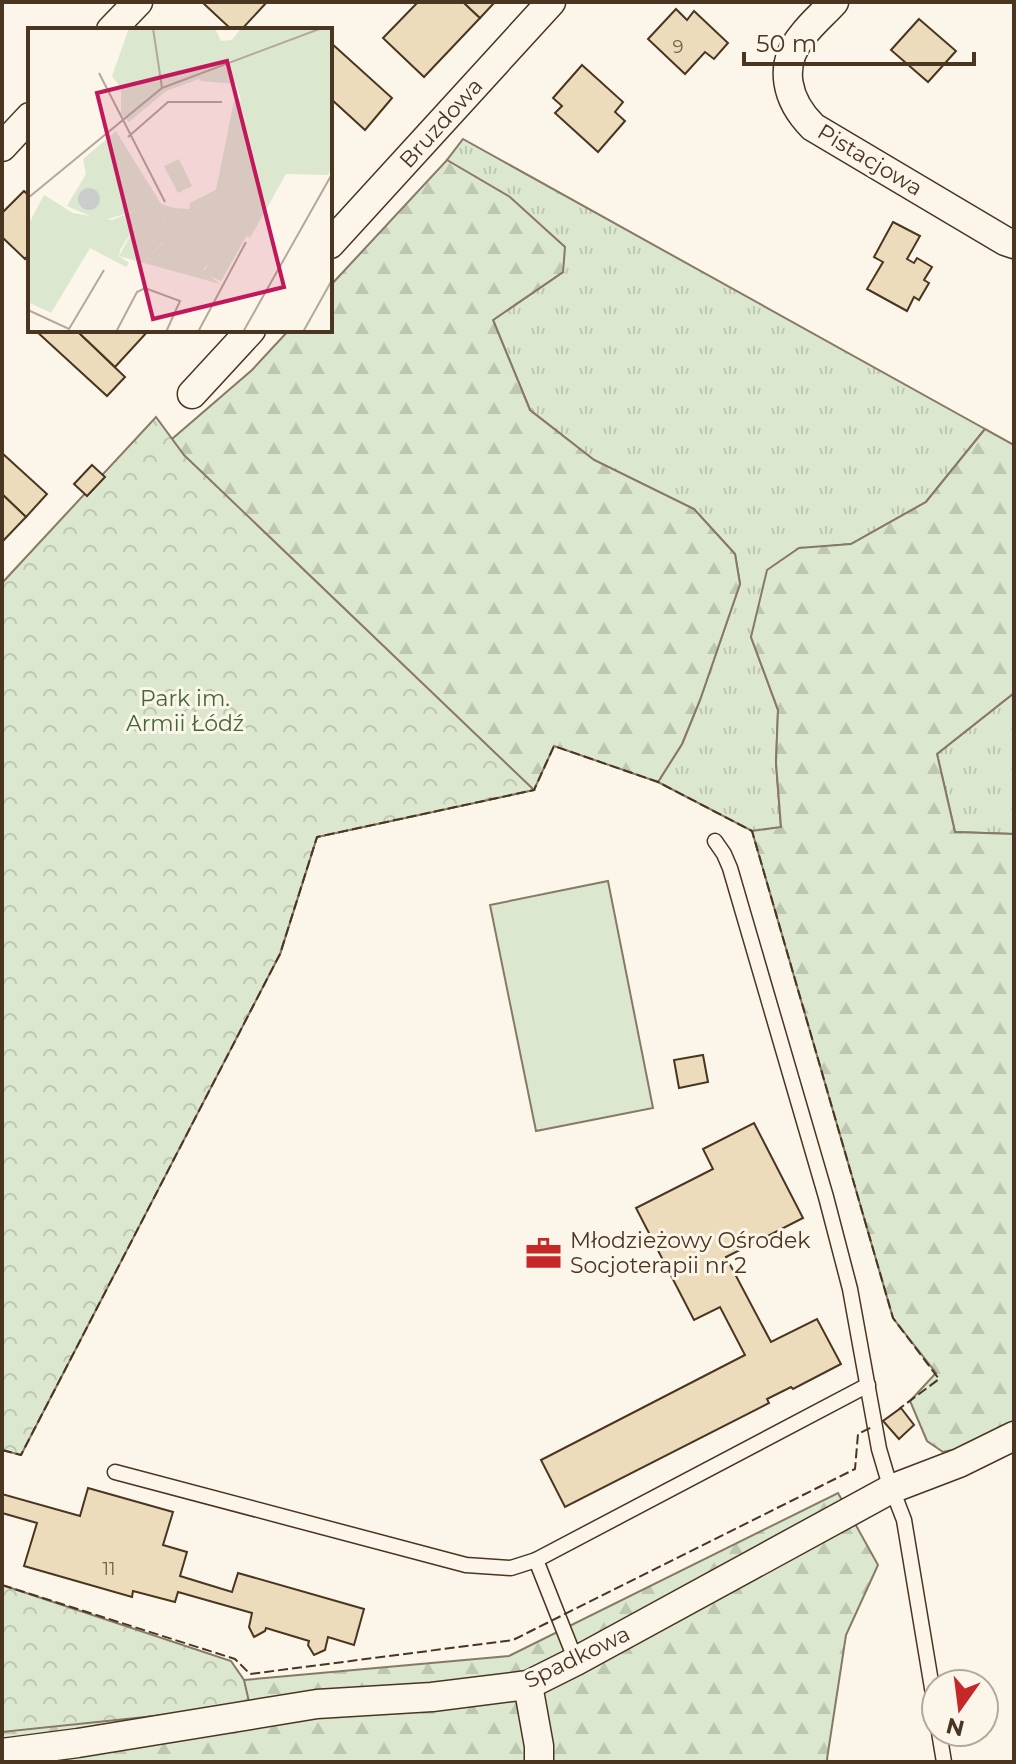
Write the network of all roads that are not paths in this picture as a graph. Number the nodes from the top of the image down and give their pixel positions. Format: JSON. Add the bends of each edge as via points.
{"nodes":[{"id":1,"x":138,"y":2,"type":"edge"},
{"id":2,"x":551,"y":2,"type":"edge"},
{"id":3,"x":834,"y":2,"type":"edge"},
{"id":4,"x":113,"y":28,"type":"edge"},
{"id":5,"x":28,"y":119,"type":"edge"},
{"id":6,"x":2,"y":147,"type":"edge"},
{"id":7,"x":332,"y":242,"type":"edge"},
{"id":8,"x":1014,"y":244,"type":"edge"},
{"id":9,"x":249,"y":332,"type":"edge"},
{"id":10,"x":192,"y":394,"type":"dead end"},
{"id":11,"x":715,"y":841,"type":"dead end"},
{"id":12,"x":868,"y":1385,"type":"junction"},
{"id":13,"x":1014,"y":1436,"type":"edge"},
{"id":14,"x":115,"y":1472,"type":"dead end"},
{"id":15,"x":891,"y":1489,"type":"junction"},
{"id":16,"x":536,"y":1560,"type":"junction"},
{"id":17,"x":576,"y":1661,"type":"junction"},
{"id":18,"x":929,"y":1668,"type":"edge"},
{"id":19,"x":528,"y":1685,"type":"junction"},
{"id":20,"x":2,"y":1753,"type":"edge"},
{"id":21,"x":539,"y":1762,"type":"edge"}],
"edges":[{"from":1,"to":4,"type":"street"},
{"from":2,"to":7,"type":"street","name":"Bruzdowa"},
{"from":3,"to":8,"type":"street","name":"Pistacjowa","via":[[801,36],[790,61],[788,89],[801,115],[813,127]]},
{"from":5,"to":6,"type":"street"},
{"from":9,"to":10,"type":"street"},
{"from":11,"to":12,"type":"lane","via":[[730,868],[829,1208]]},
{"from":12,"to":15,"type":"lane"},
{"from":12,"to":16,"type":"lane"},
{"from":13,"to":15,"type":"street","name":"Spadkowa"},
{"from":14,"to":16,"type":"lane","via":[[466,1565],[511,1568]]},
{"from":15,"to":17,"type":"street","name":"Spadkowa"},
{"from":15,"to":18,"type":"lane","via":[[904,1520]]},
{"from":16,"to":17,"type":"lane"},
{"from":17,"to":19,"type":"street","name":"Spadkowa"},
{"from":19,"to":20,"type":"street","name":"Spadkowa","via":[[317,1704]]},
{"from":19,"to":21,"type":"street"}]}
